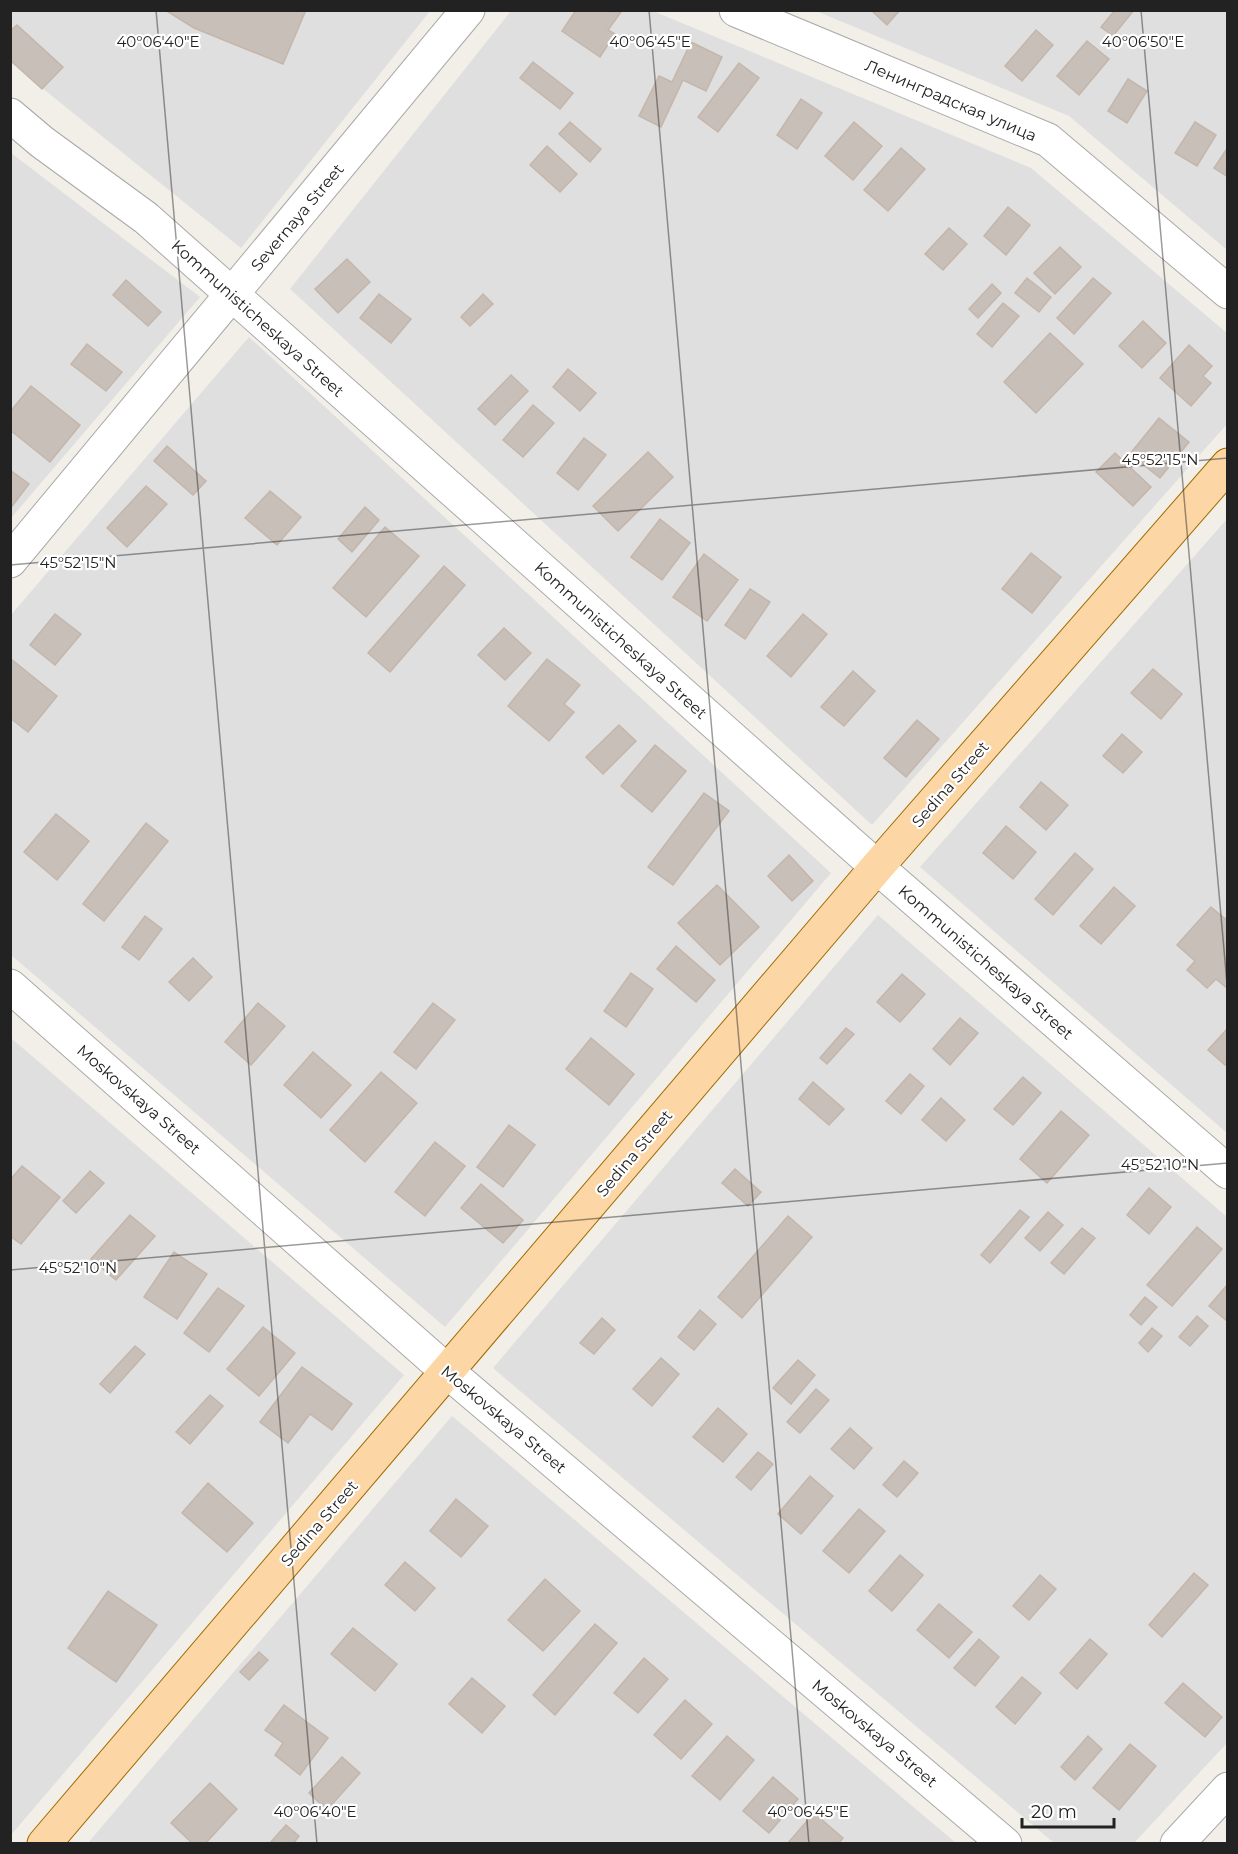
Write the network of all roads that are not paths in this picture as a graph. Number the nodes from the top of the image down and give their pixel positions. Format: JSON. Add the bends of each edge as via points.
{"nodes":[{"id":1,"x":468,"y":10,"type":"edge"},
{"id":2,"x":736,"y":10,"type":"edge"},
{"id":3,"x":10,"y":115,"type":"edge"},
{"id":4,"x":1227,"y":292,"type":"edge"},
{"id":5,"x":232,"y":296,"type":"junction"},
{"id":6,"x":1227,"y":465,"type":"edge"},
{"id":7,"x":10,"y":561,"type":"edge"},
{"id":8,"x":877,"y":867,"type":"junction"},
{"id":9,"x":10,"y":986,"type":"edge"},
{"id":10,"x":1227,"y":1172,"type":"edge"},
{"id":11,"x":448,"y":1372,"type":"junction"},
{"id":12,"x":1227,"y":1789,"type":"edge"},
{"id":13,"x":44,"y":1844,"type":"edge"},
{"id":14,"x":1005,"y":1844,"type":"edge"},
{"id":15,"x":1177,"y":1844,"type":"edge"}],
"edges":[{"from":1,"to":5,"type":"street","name":"Severnaya Street"},
{"from":2,"to":4,"type":"street","name":"Ленинградская улица","via":[[1048,140]]},
{"from":3,"to":5,"type":"street","name":"Kommunisticheskaya Street","via":[[146,218]]},
{"from":5,"to":7,"type":"street","name":"Severnaya Street"},
{"from":5,"to":8,"type":"street","name":"Kommunisticheskaya Street"},
{"from":6,"to":8,"type":"main road","name":"Sedina Street"},
{"from":8,"to":10,"type":"street","name":"Kommunisticheskaya Street"},
{"from":8,"to":11,"type":"main road","name":"Sedina Street"},
{"from":9,"to":11,"type":"street","name":"Moskovskaya Street"},
{"from":11,"to":13,"type":"main road","name":"Sedina Street"},
{"from":11,"to":14,"type":"street","name":"Moskovskaya Street"},
{"from":12,"to":15,"type":"street"}]}
